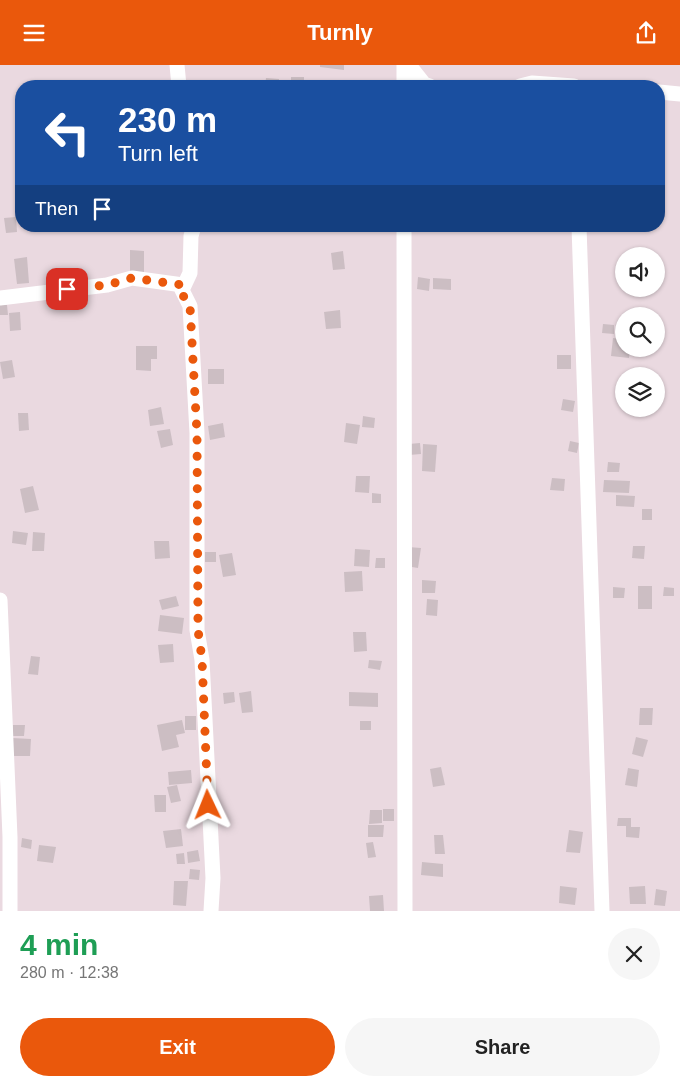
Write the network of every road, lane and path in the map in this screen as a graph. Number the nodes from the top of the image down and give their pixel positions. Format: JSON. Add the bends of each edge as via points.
{"nodes":[{"id":1,"x":177,"y":65,"type":"edge"},
{"id":2,"x":404,"y":65,"type":"edge"},
{"id":3,"x":409,"y":65,"type":"edge"},
{"id":4,"x":178,"y":80,"type":"edge"},
{"id":5,"x":404,"y":80,"type":"edge"},
{"id":6,"x":421,"y":80,"type":"edge"},
{"id":7,"x":665,"y":93,"type":"edge"},
{"id":8,"x":680,"y":94,"type":"edge"},
{"id":9,"x":192,"y":232,"type":"edge"},
{"id":10,"x":404,"y":232,"type":"edge"},
{"id":11,"x":580,"y":232,"type":"edge"},
{"id":12,"x":183,"y":285,"type":"junction"},
{"id":13,"x":0,"y":298,"type":"edge"},
{"id":14,"x":0,"y":600,"type":"edge"},
{"id":15,"x":10,"y":911,"type":"edge"},
{"id":16,"x":211,"y":911,"type":"edge"},
{"id":17,"x":405,"y":911,"type":"edge"},
{"id":18,"x":602,"y":911,"type":"edge"}],
"edges":[{"from":1,"to":4,"type":"street"},
{"from":2,"to":5,"type":"street"},
{"from":3,"to":6,"type":"street"},
{"from":7,"to":8,"type":"street"},
{"from":9,"to":12,"type":"street","via":[[190,273]]},
{"from":10,"to":17,"type":"street"},
{"from":11,"to":18,"type":"street"},
{"from":12,"to":13,"type":"street","via":[[132,278],[107,285]]},
{"from":12,"to":16,"type":"street","via":[[182,294],[190,306],[197,433],[198,630],[213,878]]},
{"from":14,"to":15,"type":"street"}]}
